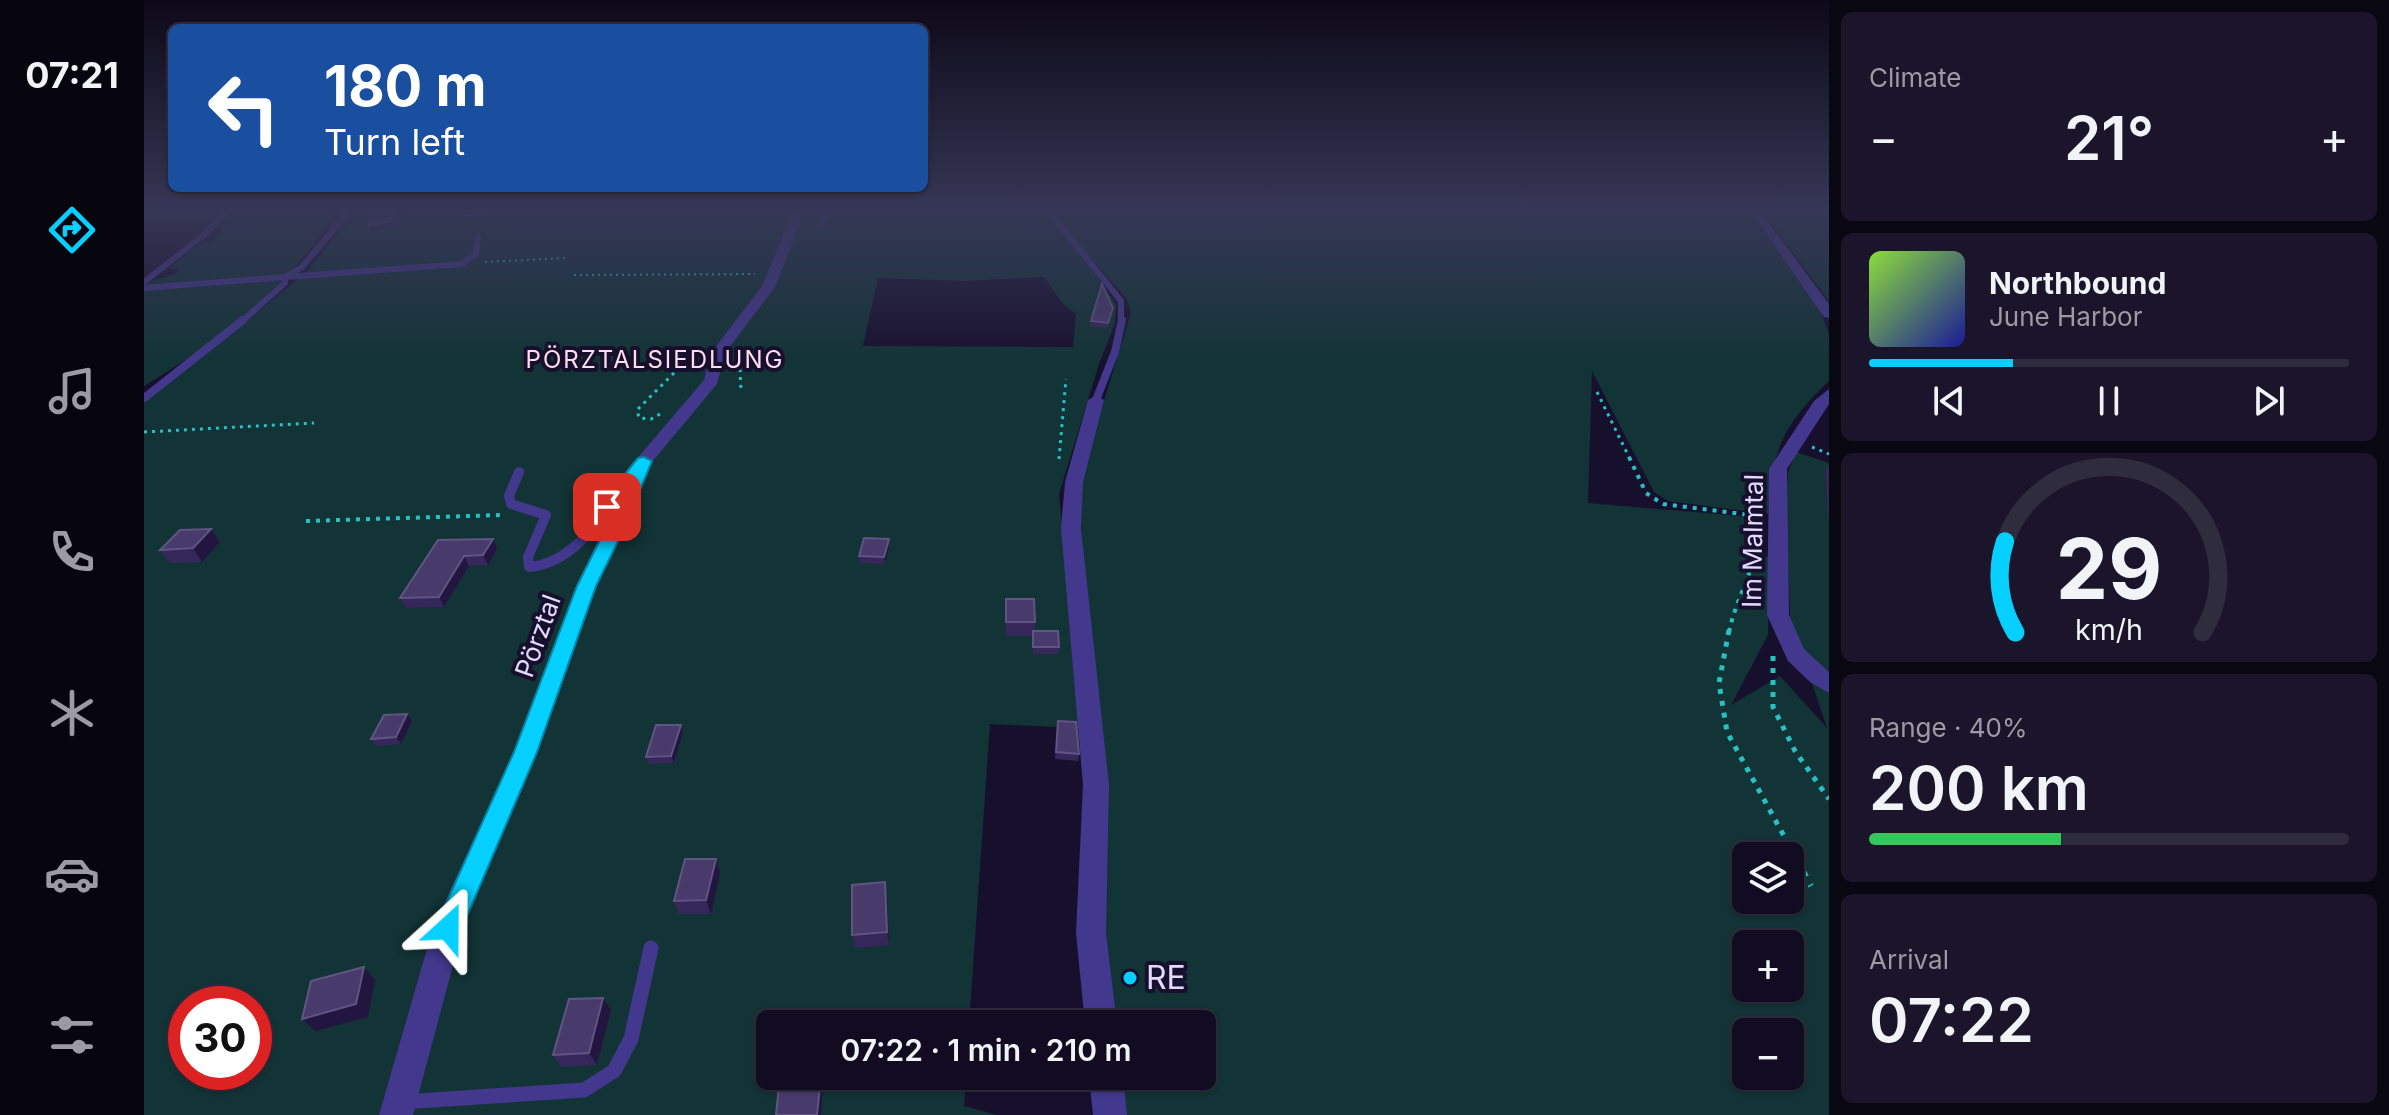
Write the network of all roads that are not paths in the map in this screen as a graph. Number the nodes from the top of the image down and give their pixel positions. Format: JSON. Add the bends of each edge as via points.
{"nodes":[{"id":1,"x":170,"y":263,"type":"edge"},
{"id":2,"x":305,"y":263,"type":"edge"},
{"id":3,"x":465,"y":263,"type":"edge"},
{"id":4,"x":778,"y":263,"type":"edge"},
{"id":5,"x":1091,"y":263,"type":"edge"},
{"id":6,"x":1792,"y":263,"type":"edge"},
{"id":7,"x":285,"y":277,"type":"junction"},
{"id":8,"x":144,"y":285,"type":"edge"},
{"id":9,"x":1829,"y":314,"type":"edge"},
{"id":10,"x":165,"y":379,"type":"junction"},
{"id":11,"x":144,"y":391,"type":"edge"},
{"id":12,"x":1829,"y":394,"type":"edge"},
{"id":13,"x":144,"y":398,"type":"edge"},
{"id":14,"x":1096,"y":400,"type":"joint"},
{"id":15,"x":644,"y":461,"type":"junction"},
{"id":16,"x":519,"y":472,"type":"dead end"},
{"id":17,"x":1829,"y":684,"type":"edge"},
{"id":18,"x":651,"y":948,"type":"dead end"},
{"id":19,"x":1099,"y":1010,"type":"edge"},
{"id":20,"x":403,"y":1090,"type":"junction"},
{"id":21,"x":1107,"y":1090,"type":"edge"},
{"id":22,"x":396,"y":1115,"type":"edge"},
{"id":23,"x":1110,"y":1115,"type":"edge"}],
"edges":[{"from":1,"to":8,"type":"lane"},
{"from":2,"to":7,"type":"lane"},
{"from":3,"to":7,"type":"lane"},
{"from":4,"to":15,"type":"street","name":"Pörztal","via":[[768,287],[718,353],[712,381]]},
{"from":5,"to":14,"type":"lane","via":[[1121,301],[1124,314]]},
{"from":6,"to":9,"type":"street"},
{"from":7,"to":8,"type":"lane"},
{"from":7,"to":10,"type":"lane","via":[[258,308]]},
{"from":10,"to":11,"type":"lane"},
{"from":10,"to":13,"type":"lane"},
{"from":12,"to":17,"type":"street","name":"Im Malmtal","via":[[1778,469],[1773,514],[1785,638],[1802,666]]},
{"from":14,"to":19,"type":"street","via":[[1074,482],[1071,528],[1096,785],[1091,933]]},
{"from":15,"to":16,"type":"lane","via":[[570,552],[540,568],[529,567],[528,557],[546,515],[511,504]]},
{"from":15,"to":20,"type":"street","name":"Pörztal","via":[[587,586],[526,752],[448,928]]},
{"from":18,"to":20,"type":"lane","via":[[631,1039],[614,1071],[584,1090],[417,1101]]},
{"from":20,"to":22,"type":"street","name":"Pörztal"},
{"from":21,"to":23,"type":"street"}]}
